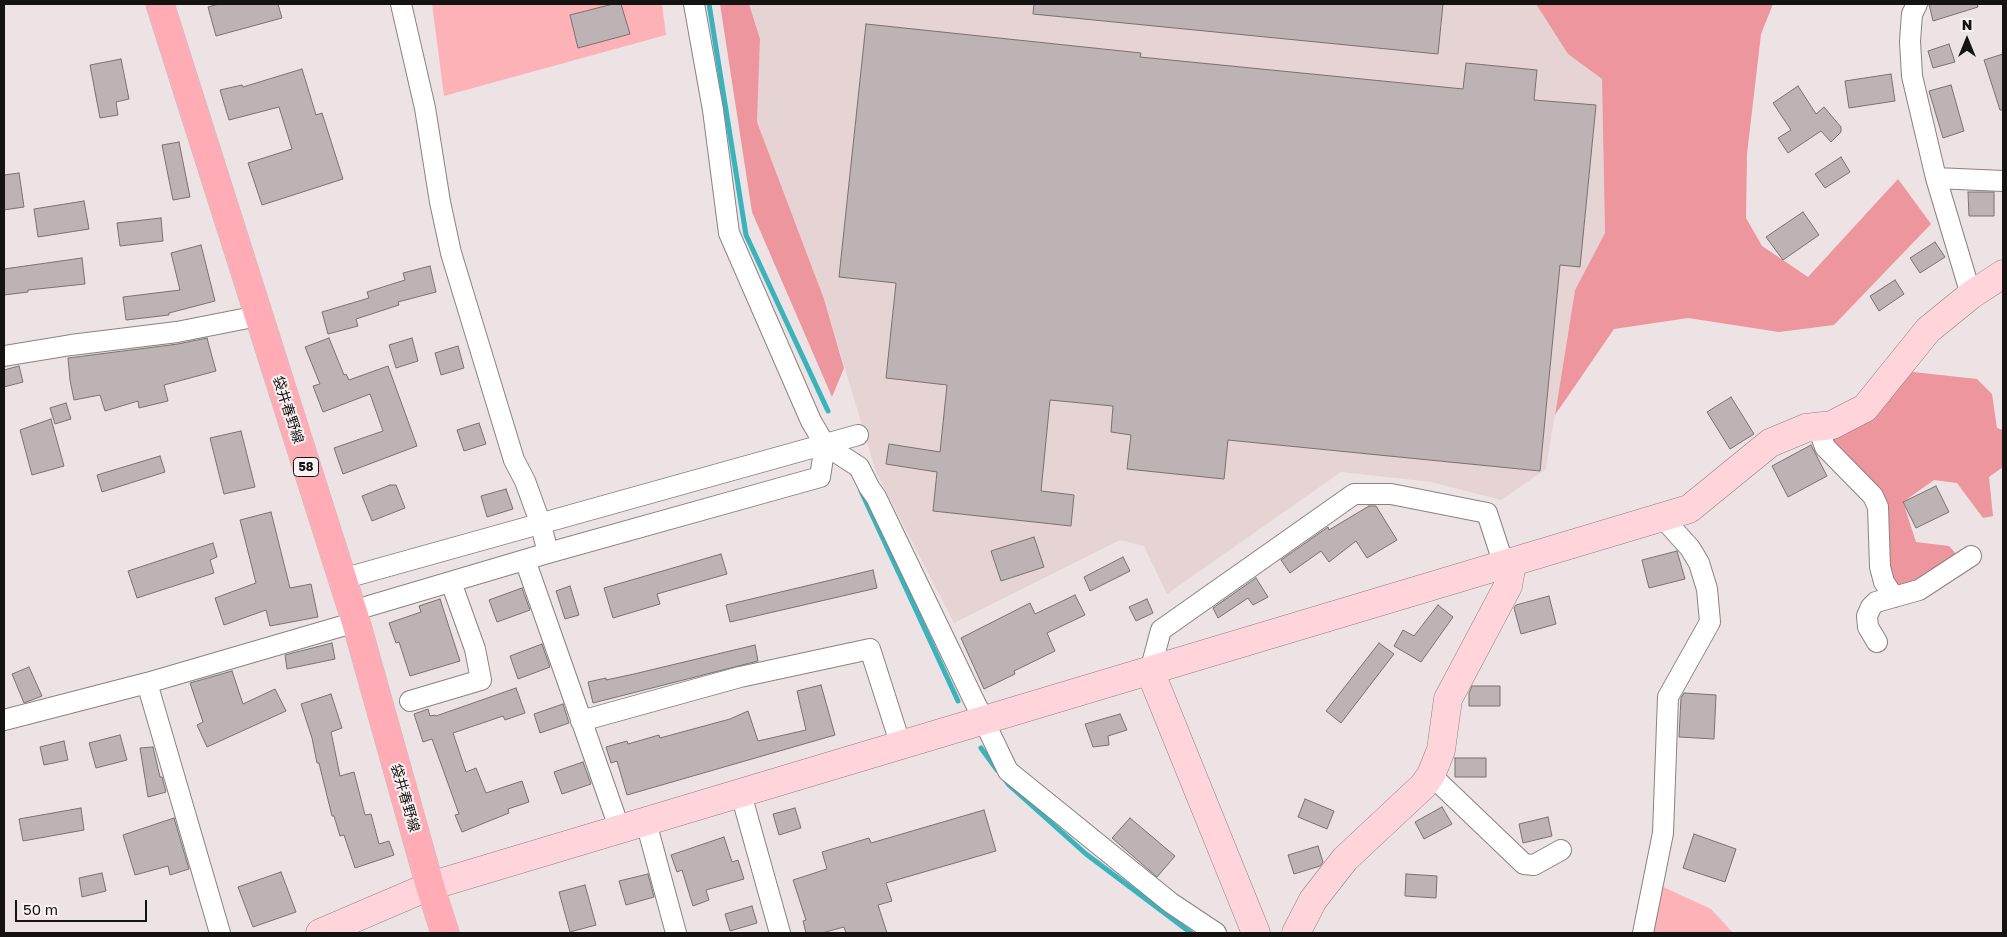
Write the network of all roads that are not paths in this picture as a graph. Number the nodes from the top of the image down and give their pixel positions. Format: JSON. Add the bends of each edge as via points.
{"nodes":[{"id":1,"x":160,"y":4,"type":"edge"},
{"id":2,"x":401,"y":4,"type":"edge"},
{"id":3,"x":694,"y":4,"type":"edge"},
{"id":4,"x":1917,"y":4,"type":"edge"},
{"id":5,"x":1936,"y":178,"type":"junction"},
{"id":6,"x":2003,"y":181,"type":"edge"},
{"id":7,"x":2003,"y":274,"type":"edge"},
{"id":8,"x":1971,"y":295,"type":"junction"},
{"id":9,"x":258,"y":316,"type":"junction"},
{"id":10,"x":4,"y":356,"type":"edge"},
{"id":11,"x":1818,"y":427,"type":"junction"},
{"id":12,"x":858,"y":435,"type":"dead end"},
{"id":13,"x":825,"y":444,"type":"junction"},
{"id":14,"x":675,"y":486,"type":"junction"},
{"id":15,"x":684,"y":516,"type":"junction"},
{"id":16,"x":1662,"y":517,"type":"junction"},
{"id":17,"x":541,"y":525,"type":"junction"},
{"id":18,"x":548,"y":552,"type":"junction"},
{"id":19,"x":1971,"y":556,"type":"dead end"},
{"id":20,"x":525,"y":560,"type":"junction"},
{"id":21,"x":1508,"y":564,"type":"junction"},
{"id":22,"x":342,"y":579,"type":"junction"},
{"id":23,"x":451,"y":582,"type":"junction"},
{"id":24,"x":1894,"y":597,"type":"junction"},
{"id":25,"x":354,"y":616,"type":"junction"},
{"id":26,"x":1877,"y":642,"type":"dead end"},
{"id":27,"x":1150,"y":672,"type":"junction"},
{"id":28,"x":147,"y":683,"type":"junction"},
{"id":29,"x":410,"y":701,"type":"dead end"},
{"id":30,"x":4,"y":720,"type":"edge"},
{"id":31,"x":581,"y":721,"type":"junction"},
{"id":32,"x":983,"y":722,"type":"junction"},
{"id":33,"x":901,"y":746,"type":"junction"},
{"id":34,"x":1431,"y":775,"type":"junction"},
{"id":35,"x":741,"y":794,"type":"junction"},
{"id":36,"x":646,"y":822,"type":"junction"},
{"id":37,"x":620,"y":830,"type":"junction"},
{"id":38,"x":1562,"y":850,"type":"dead end"},
{"id":39,"x":430,"y":886,"type":"junction"},
{"id":40,"x":220,"y":933,"type":"edge"},
{"id":41,"x":320,"y":933,"type":"edge"},
{"id":42,"x":446,"y":933,"type":"edge"},
{"id":43,"x":676,"y":933,"type":"edge"},
{"id":44,"x":780,"y":933,"type":"edge"},
{"id":45,"x":1216,"y":933,"type":"edge"},
{"id":46,"x":1255,"y":933,"type":"edge"},
{"id":47,"x":1296,"y":933,"type":"edge"},
{"id":48,"x":1643,"y":933,"type":"edge"}],
"edges":[{"from":1,"to":9,"type":"main road","name":"袋井春野線","number":"58"},
{"from":2,"to":17,"type":"street","via":[[425,108],[451,253],[514,460]]},
{"from":3,"to":13,"type":"street","via":[[713,110],[729,232],[811,421]]},
{"from":4,"to":5,"type":"street","via":[[1912,14],[1910,41],[1912,76]]},
{"from":5,"to":6,"type":"street"},
{"from":5,"to":8,"type":"street"},
{"from":7,"to":8,"type":"street"},
{"from":8,"to":11,"type":"street","via":[[1928,330],[1865,408],[1832,425]]},
{"from":9,"to":10,"type":"street","via":[[176,332]]},
{"from":9,"to":22,"type":"main road","name":"袋井春野線","number":"58"},
{"from":11,"to":16,"type":"street","via":[[1806,428],[1770,443],[1689,509]]},
{"from":11,"to":24,"type":"street","via":[[1825,447],[1873,496],[1878,507],[1880,567],[1884,582]]},
{"from":12,"to":13,"type":"street"},
{"from":13,"to":14,"type":"street"},
{"from":13,"to":15,"type":"street","via":[[820,477]]},
{"from":13,"to":32,"type":"street","via":[[859,467]]},
{"from":14,"to":15,"type":"street"},
{"from":14,"to":17,"type":"street"},
{"from":15,"to":18,"type":"street"},
{"from":16,"to":21,"type":"street"},
{"from":16,"to":48,"type":"street","via":[[1699,562],[1707,589],[1710,622],[1668,697],[1664,833]]},
{"from":17,"to":18,"type":"street"},
{"from":17,"to":22,"type":"street"},
{"from":18,"to":20,"type":"street"},
{"from":19,"to":24,"type":"street","via":[[1919,590]]},
{"from":20,"to":23,"type":"street"},
{"from":20,"to":31,"type":"street"},
{"from":21,"to":27,"type":"street"},
{"from":21,"to":27,"type":"street","via":[[1487,514],[1391,494],[1354,494],[1161,630]]},
{"from":21,"to":34,"type":"street","via":[[1508,586],[1448,699],[1441,750]]},
{"from":22,"to":25,"type":"main road","name":"袋井春野線","number":"58"},
{"from":23,"to":25,"type":"street"},
{"from":23,"to":29,"type":"street","via":[[475,649],[481,680]]},
{"from":24,"to":26,"type":"street","via":[[1876,602],[1867,616],[1868,626]]},
{"from":25,"to":28,"type":"street"},
{"from":25,"to":39,"type":"main road","name":"袋井春野線","number":"58"},
{"from":27,"to":32,"type":"street"},
{"from":27,"to":46,"type":"street"},
{"from":28,"to":30,"type":"street"},
{"from":28,"to":40,"type":"street"},
{"from":31,"to":33,"type":"street","via":[[740,677],[870,649]]},
{"from":31,"to":37,"type":"street"},
{"from":32,"to":33,"type":"street"},
{"from":32,"to":45,"type":"street","via":[[1008,771],[1171,903]]},
{"from":33,"to":35,"type":"street"},
{"from":34,"to":38,"type":"street","via":[[1524,864],[1534,865]]},
{"from":34,"to":47,"type":"street","via":[[1345,859],[1313,900]]},
{"from":35,"to":36,"type":"street"},
{"from":35,"to":44,"type":"street"},
{"from":36,"to":37,"type":"street"},
{"from":36,"to":43,"type":"street"},
{"from":37,"to":39,"type":"street"},
{"from":39,"to":41,"type":"street"},
{"from":39,"to":42,"type":"main road","name":"袋井春野線","number":"58"}]}
